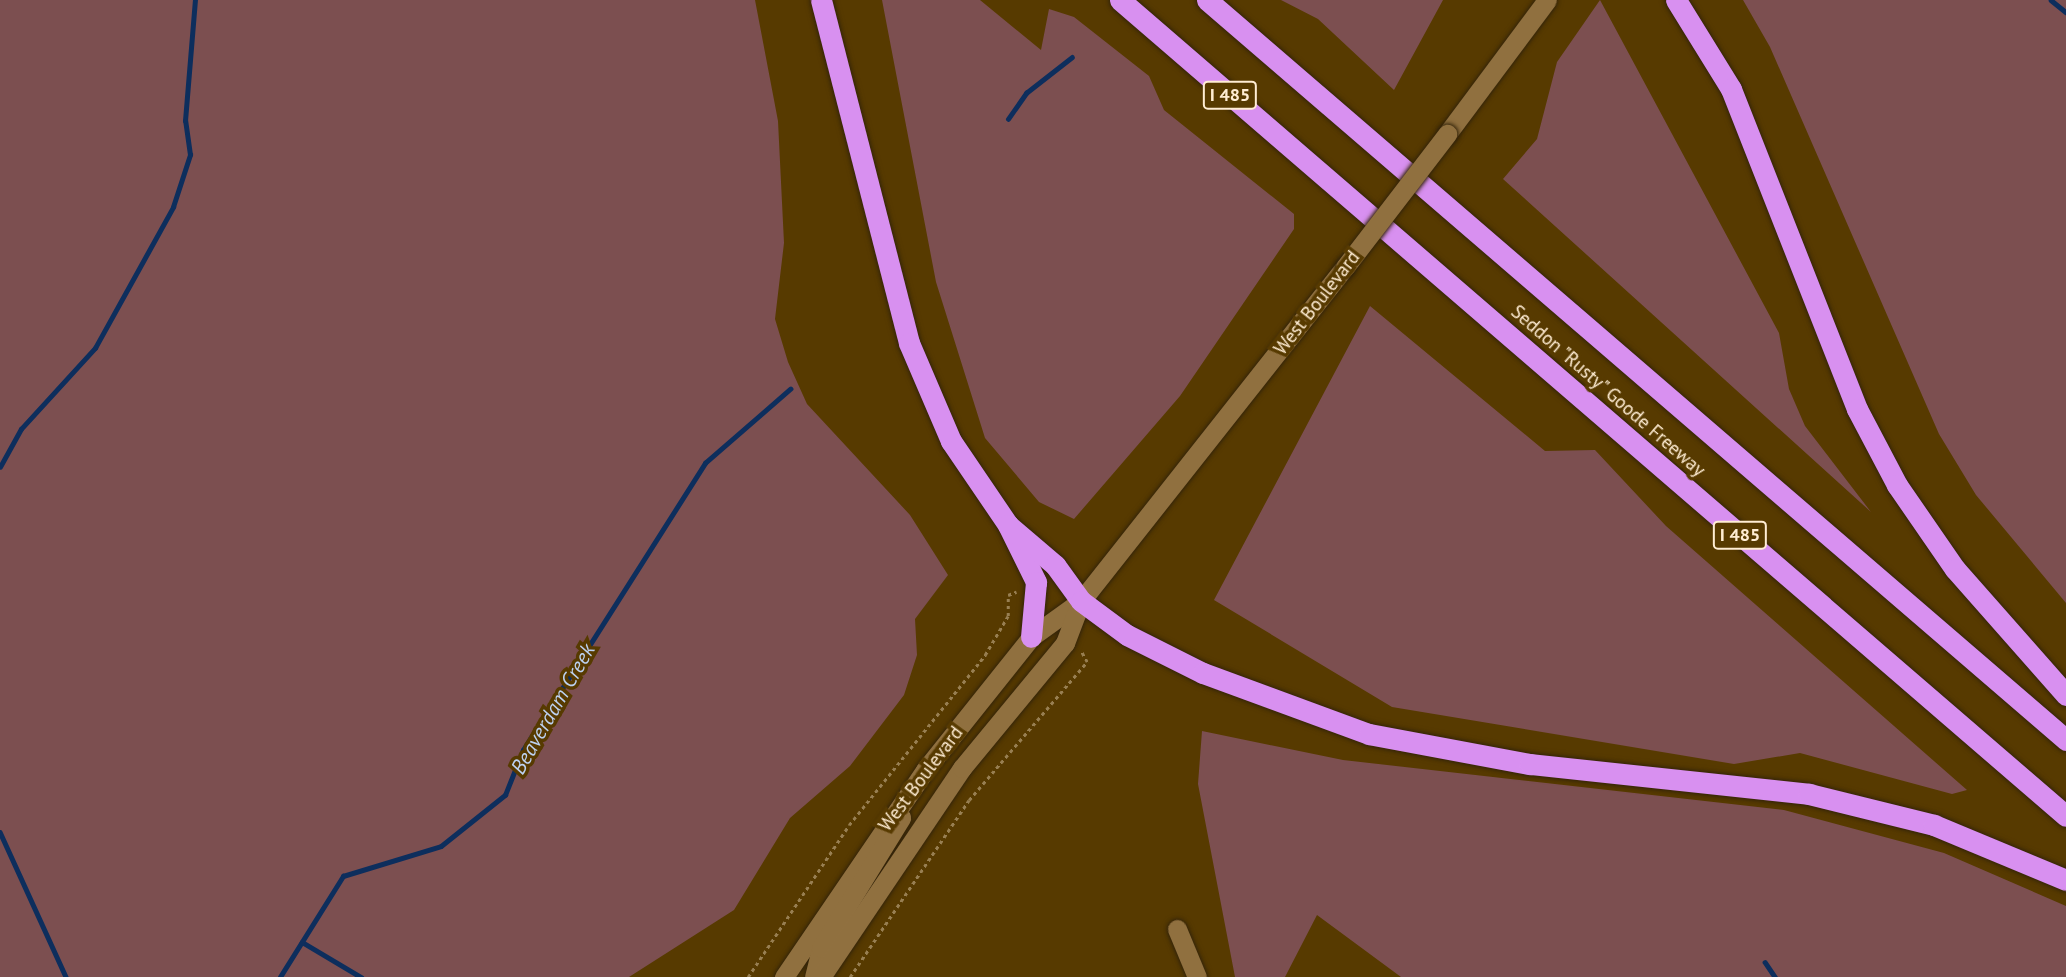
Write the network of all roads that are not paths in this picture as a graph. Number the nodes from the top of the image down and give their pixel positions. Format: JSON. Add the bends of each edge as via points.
{"nodes":[{"id":1,"x":821,"y":0,"type":"edge"},
{"id":2,"x":1120,"y":0,"type":"edge"},
{"id":3,"x":1207,"y":0,"type":"edge"},
{"id":4,"x":1547,"y":0,"type":"edge"},
{"id":5,"x":1676,"y":0,"type":"edge"},
{"id":6,"x":1008,"y":525,"type":"junction"},
{"id":7,"x":1081,"y":601,"type":"junction"},
{"id":8,"x":1031,"y":637,"type":"junction"},
{"id":9,"x":2066,"y":695,"type":"edge"},
{"id":10,"x":2066,"y":740,"type":"edge"},
{"id":11,"x":919,"y":779,"type":"junction"},
{"id":12,"x":2066,"y":816,"type":"edge"},
{"id":13,"x":2066,"y":880,"type":"edge"},
{"id":14,"x":1177,"y":929,"type":"dead end"},
{"id":15,"x":792,"y":972,"type":"edge"},
{"id":16,"x":814,"y":977,"type":"edge"},
{"id":17,"x":821,"y":977,"type":"edge"},
{"id":18,"x":1197,"y":977,"type":"edge"}],
"edges":[{"from":1,"to":6,"type":"highway","via":[[887,269],[926,394]]},
{"from":2,"to":12,"type":"highway","name":"Seddon \"Rusty\" Goode Freeway","number":"I 485"},
{"from":3,"to":10,"type":"highway","name":"Seddon \"Rusty\" Goode Freeway","number":"I 485"},
{"from":4,"to":7,"type":"street","name":"West Boulevard","bridge":true,"via":[[1345,267]]},
{"from":5,"to":9,"type":"highway","via":[[1731,89],[1857,409],[1897,485],[1955,569]]},
{"from":6,"to":7,"type":"highway","via":[[1055,565]]},
{"from":6,"to":8,"type":"highway","via":[[1036,582]]},
{"from":7,"to":8,"type":"street","name":"West Boulevard"},
{"from":7,"to":13,"type":"highway","via":[[1127,635],[1203,673],[1369,734],[1530,764],[1810,794],[1934,825]]},
{"from":7,"to":17,"type":"street","name":"West Boulevard","via":[[1065,643],[962,768]]},
{"from":8,"to":11,"type":"street","name":"West Boulevard"},
{"from":11,"to":15,"type":"street","name":"West Boulevard"},
{"from":11,"to":16,"type":"street","via":[[891,842],[821,948]]},
{"from":14,"to":18,"type":"street"}]}
